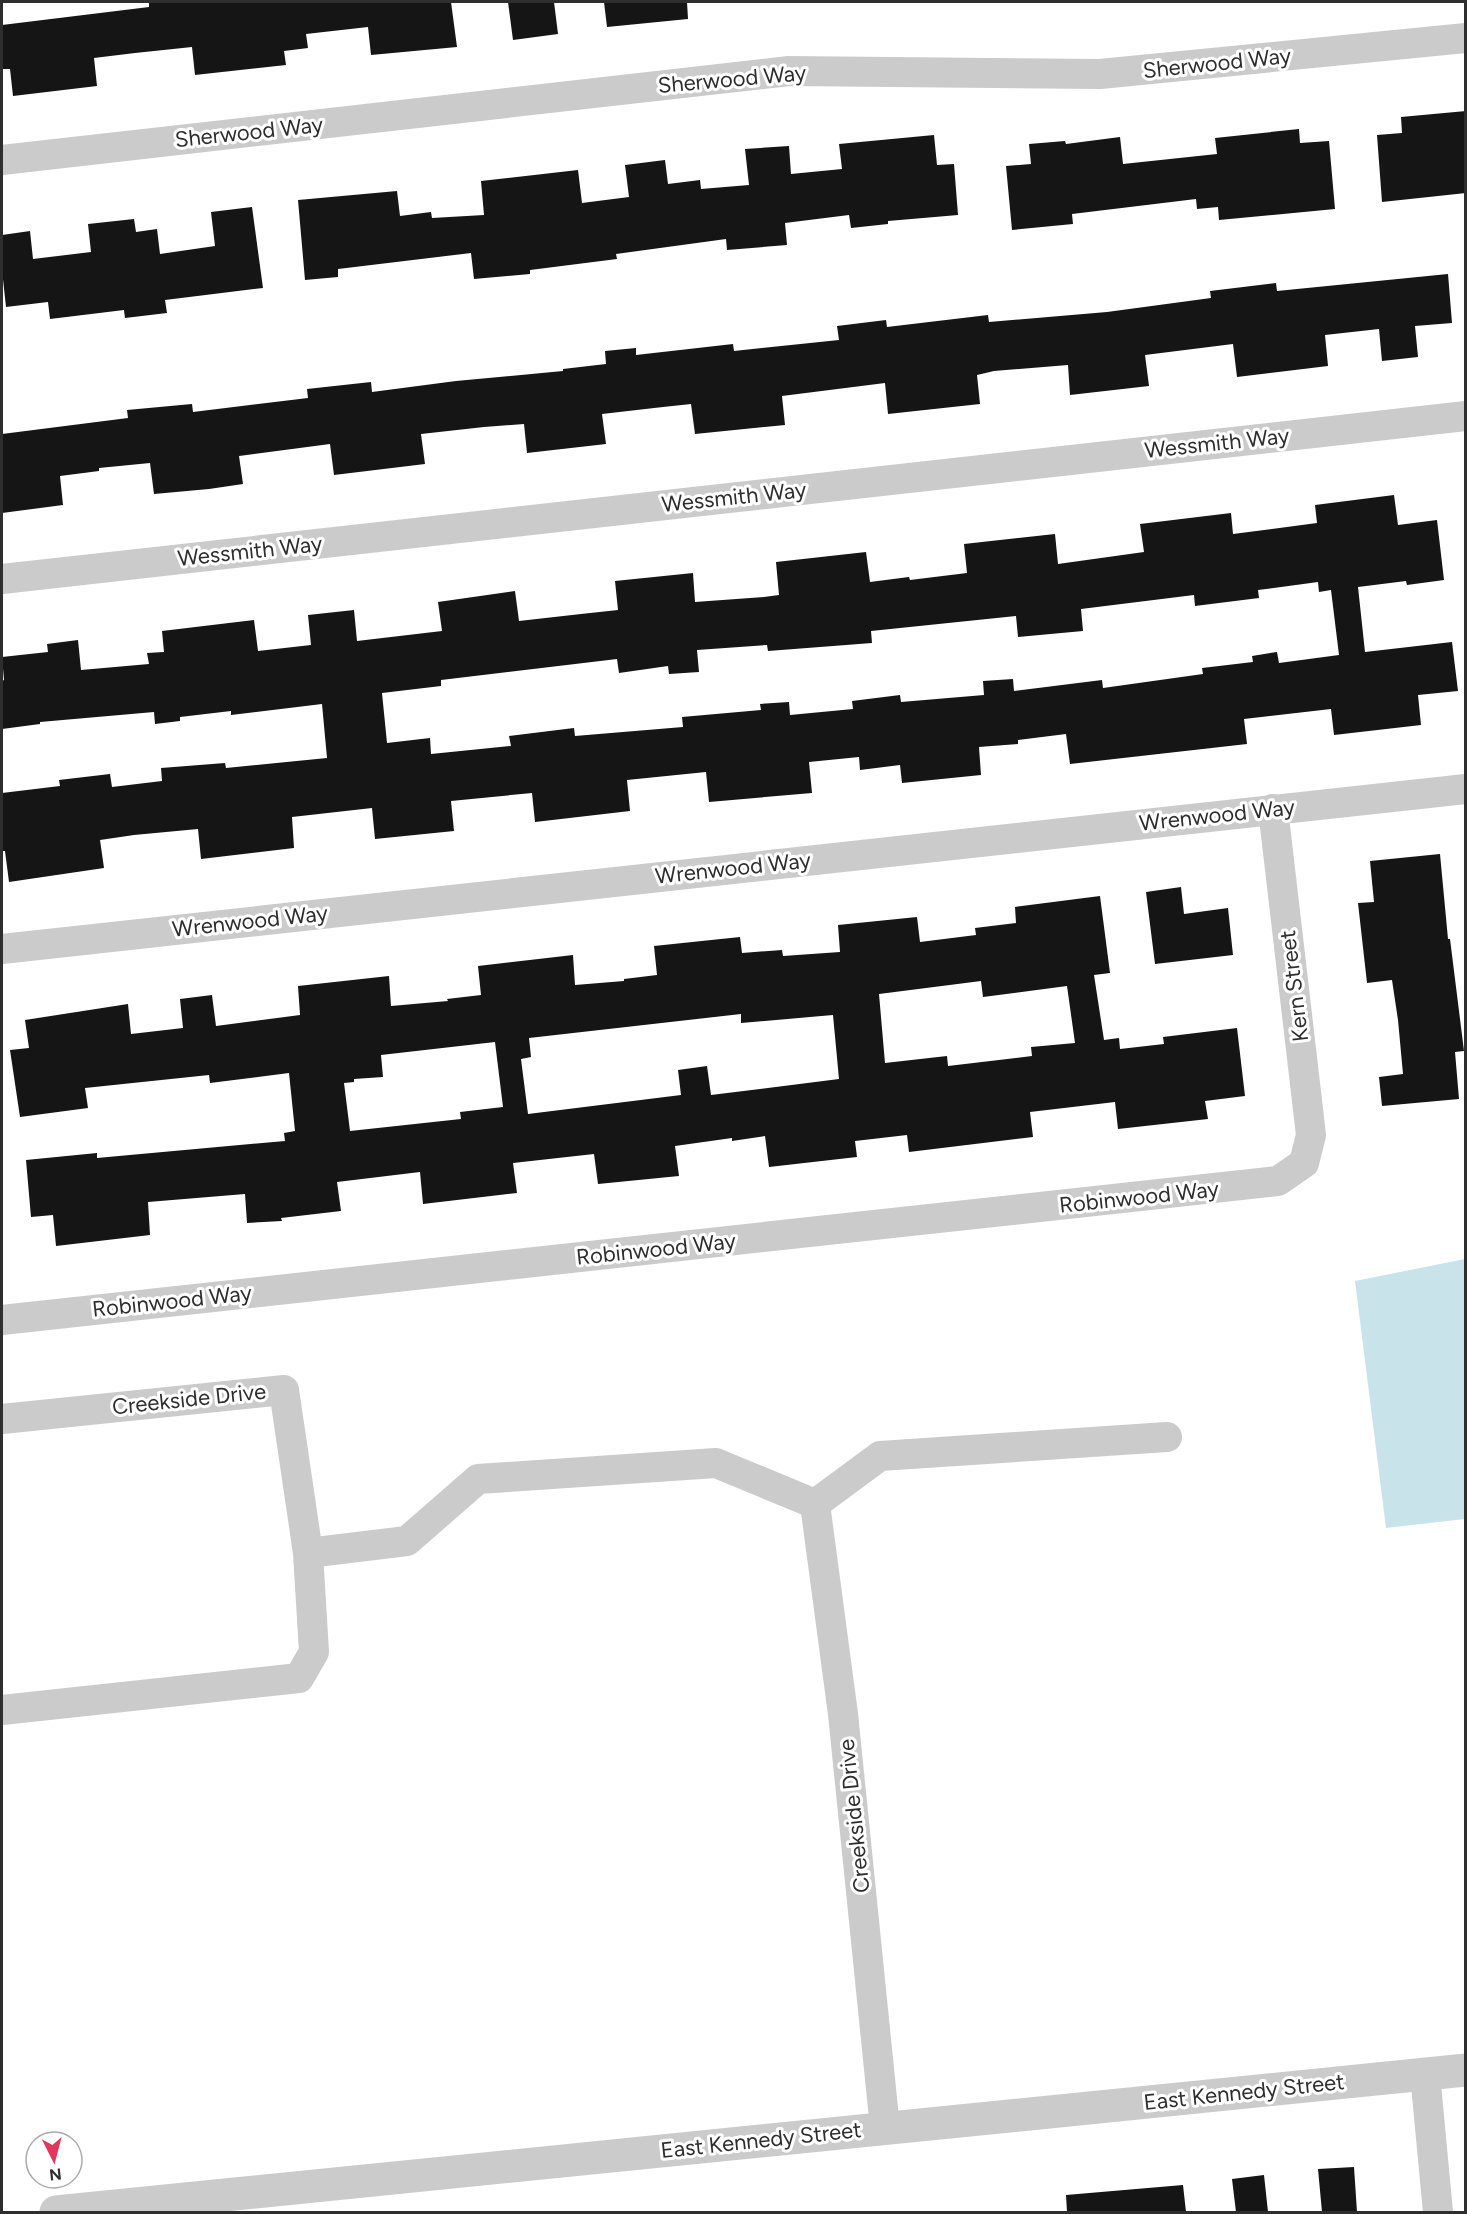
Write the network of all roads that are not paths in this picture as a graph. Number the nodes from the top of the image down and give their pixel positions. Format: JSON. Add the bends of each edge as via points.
{"nodes":[{"id":1,"x":1466,"y":38,"type":"edge"},
{"id":2,"x":2,"y":160,"type":"edge"},
{"id":3,"x":1466,"y":416,"type":"edge"},
{"id":4,"x":2,"y":579,"type":"edge"},
{"id":5,"x":1466,"y":789,"type":"edge"},
{"id":6,"x":1273,"y":809,"type":"junction"},
{"id":7,"x":2,"y":949,"type":"edge"},
{"id":8,"x":1304,"y":1163,"type":"joint"},
{"id":9,"x":2,"y":1320,"type":"edge"},
{"id":10,"x":2,"y":1419,"type":"edge"},
{"id":11,"x":1167,"y":1437,"type":"dead end"},
{"id":12,"x":815,"y":1504,"type":"junction"},
{"id":13,"x":308,"y":1553,"type":"junction"},
{"id":14,"x":2,"y":1710,"type":"edge"},
{"id":15,"x":1466,"y":2070,"type":"edge"},
{"id":16,"x":1425,"y":2074,"type":"junction"},
{"id":17,"x":885,"y":2128,"type":"junction"},
{"id":18,"x":56,"y":2212,"type":"edge"},
{"id":19,"x":1438,"y":2212,"type":"edge"}],
"edges":[{"from":1,"to":2,"type":"street","name":"Sherwood Way","via":[[1100,74],[789,71]]},
{"from":3,"to":4,"type":"street","name":"Wessmith Way"},
{"from":5,"to":6,"type":"street","name":"Wrenwood Way"},
{"from":6,"to":7,"type":"street","name":"Wrenwood Way"},
{"from":6,"to":8,"type":"street","name":"Kern Street","via":[[1311,1135]]},
{"from":8,"to":9,"type":"street","name":"Robinwood Way","via":[[1278,1181]]},
{"from":10,"to":13,"type":"street","name":"Creekside Drive","via":[[284,1390]]},
{"from":11,"to":12,"type":"street","via":[[879,1456]]},
{"from":12,"to":13,"type":"street","via":[[716,1463],[478,1479],[407,1541]]},
{"from":12,"to":17,"type":"street","name":"Creekside Drive","via":[[843,1714]]},
{"from":13,"to":14,"type":"street","name":"Creekside Drive","via":[[314,1652],[299,1678]]},
{"from":15,"to":16,"type":"street","name":"East Kennedy Street"},
{"from":16,"to":17,"type":"street","name":"East Kennedy Street"},
{"from":16,"to":19,"type":"street"},
{"from":17,"to":18,"type":"street","name":"East Kennedy Street"}]}
